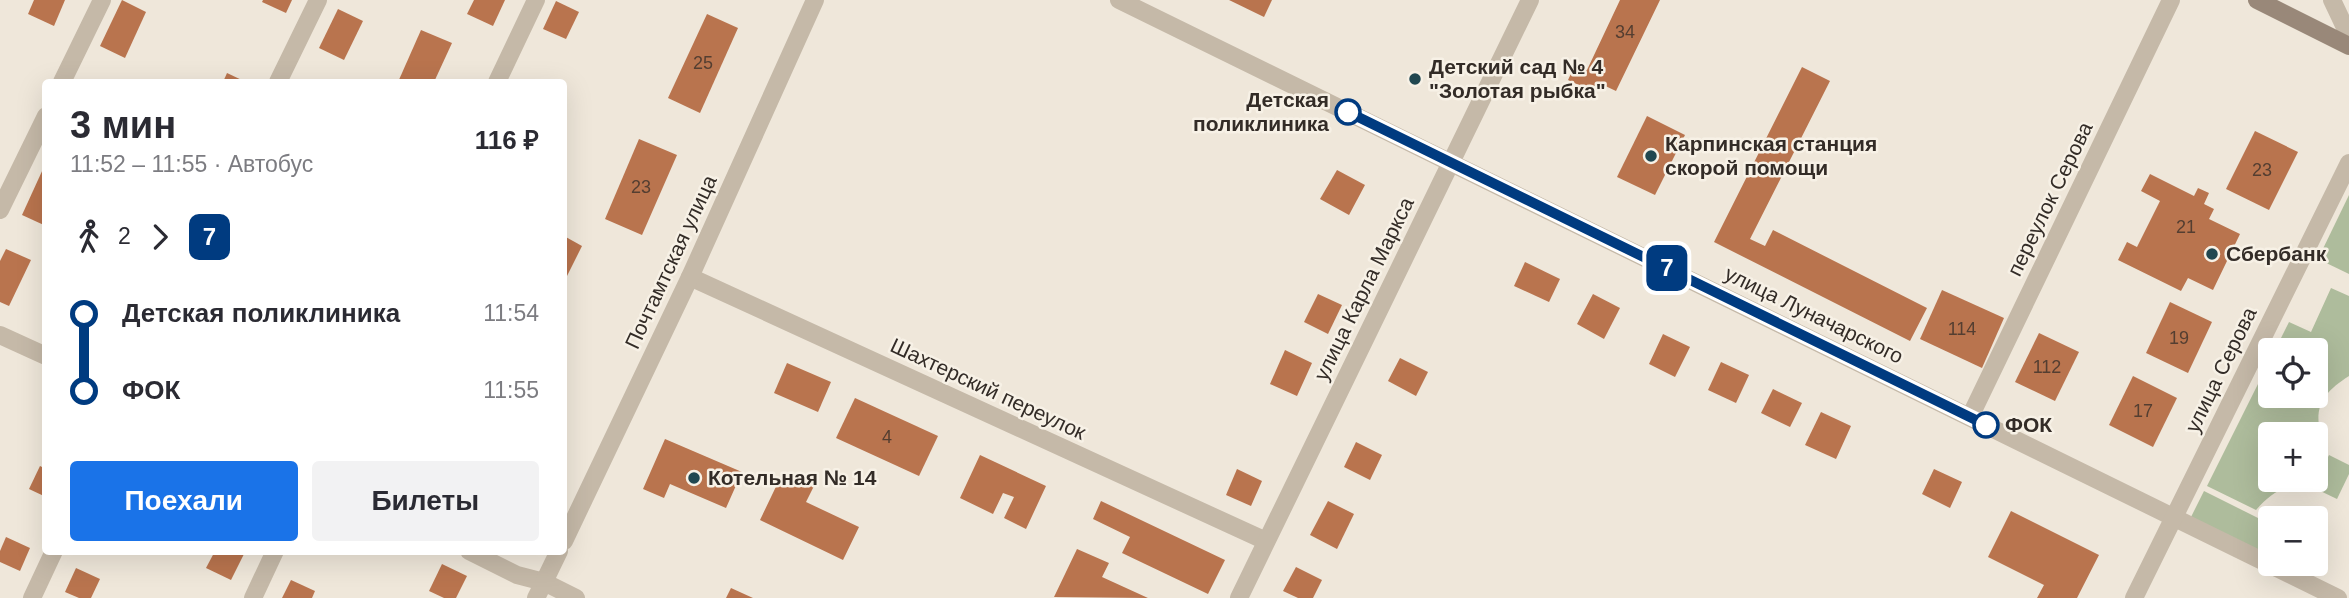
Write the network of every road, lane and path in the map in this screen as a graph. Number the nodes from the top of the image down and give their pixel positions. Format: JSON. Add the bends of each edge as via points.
{"nodes":[{"id":1,"x":102,"y":0,"type":"edge"},
{"id":2,"x":318,"y":0,"type":"edge"},
{"id":3,"x":536,"y":0,"type":"edge"},
{"id":4,"x":814,"y":0,"type":"edge"},
{"id":5,"x":1119,"y":0,"type":"edge"},
{"id":6,"x":1530,"y":0,"type":"edge"},
{"id":7,"x":2171,"y":0,"type":"edge"},
{"id":8,"x":2257,"y":0,"type":"edge"},
{"id":9,"x":2332,"y":0,"type":"edge"},
{"id":10,"x":2349,"y":36,"type":"edge"},
{"id":11,"x":2349,"y":46,"type":"edge"},
{"id":12,"x":63,"y":79,"type":"edge"},
{"id":13,"x":279,"y":79,"type":"edge"},
{"id":14,"x":498,"y":79,"type":"edge"},
{"id":15,"x":42,"y":124,"type":"edge"},
{"id":16,"x":1451,"y":162,"type":"junction"},
{"id":17,"x":2349,"y":163,"type":"edge"},
{"id":18,"x":0,"y":210,"type":"edge"},
{"id":19,"x":690,"y":277,"type":"junction"},
{"id":20,"x":0,"y":335,"type":"edge"},
{"id":21,"x":42,"y":354,"type":"edge"},
{"id":22,"x":1970,"y":417,"type":"junction"},
{"id":23,"x":2174,"y":517,"type":"junction"},
{"id":24,"x":567,"y":535,"type":"edge"},
{"id":25,"x":1266,"y":541,"type":"junction"},
{"id":26,"x":52,"y":555,"type":"edge"},
{"id":27,"x":273,"y":555,"type":"edge"},
{"id":28,"x":478,"y":555,"type":"edge"},
{"id":29,"x":557,"y":555,"type":"edge"},
{"id":30,"x":540,"y":590,"type":"edge"},
{"id":31,"x":32,"y":598,"type":"edge"},
{"id":32,"x":253,"y":598,"type":"edge"},
{"id":33,"x":576,"y":598,"type":"edge"},
{"id":34,"x":1239,"y":598,"type":"edge"},
{"id":35,"x":2134,"y":598,"type":"edge"},
{"id":36,"x":2338,"y":598,"type":"edge"}],
"edges":[{"from":1,"to":12,"type":"street"},
{"from":2,"to":13,"type":"street"},
{"from":3,"to":14,"type":"street"},
{"from":4,"to":19,"type":"street","name":"Почтамтская улица"},
{"from":5,"to":16,"type":"street","name":"улица Луначарского"},
{"from":6,"to":16,"type":"street","name":"улица Карла Маркса"},
{"from":7,"to":22,"type":"street","name":"переулок Серова"},
{"from":8,"to":11,"type":"main road"},
{"from":9,"to":10,"type":"street"},
{"from":15,"to":18,"type":"street"},
{"from":16,"to":22,"type":"street","name":"улица Луначарского"},
{"from":16,"to":25,"type":"street","name":"улица Карла Маркса"},
{"from":17,"to":23,"type":"street","name":"улица Серова"},
{"from":19,"to":24,"type":"street","name":"Почтамтская улица"},
{"from":19,"to":25,"type":"street","name":"Шахтерский переулок"},
{"from":20,"to":21,"type":"street"},
{"from":22,"to":23,"type":"street","name":"улица Луначарского"},
{"from":23,"to":35,"type":"street","name":"улица Серова"},
{"from":23,"to":36,"type":"street","name":"улица Луначарского"},
{"from":25,"to":34,"type":"street","name":"улица Карла Маркса"},
{"from":26,"to":31,"type":"street"},
{"from":27,"to":32,"type":"street"},
{"from":28,"to":30,"type":"street"},
{"from":29,"to":30,"type":"street"},
{"from":30,"to":33,"type":"street"}]}
